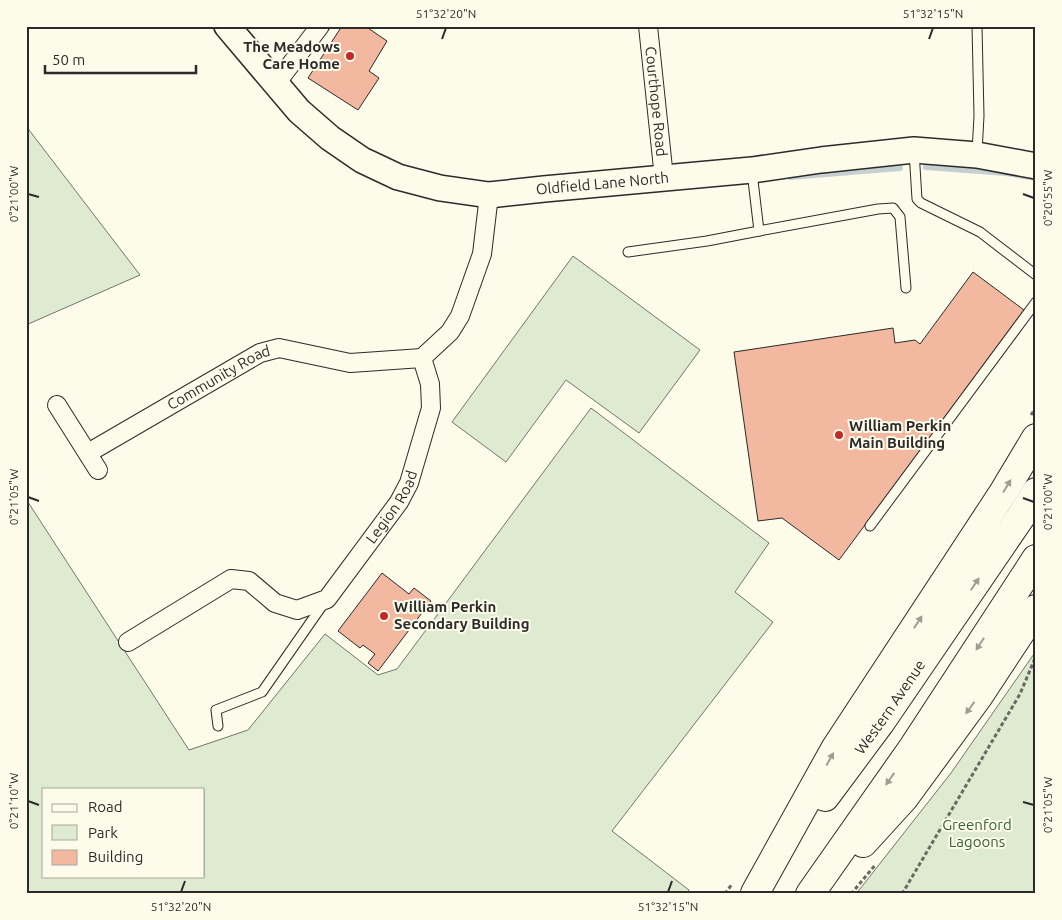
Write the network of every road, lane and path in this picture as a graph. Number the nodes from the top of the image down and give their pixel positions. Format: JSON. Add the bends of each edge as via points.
{"nodes":[{"id":1,"x":227,"y":26,"type":"edge"},
{"id":2,"x":320,"y":26,"type":"edge"},
{"id":3,"x":648,"y":26,"type":"edge"},
{"id":4,"x":976,"y":26,"type":"edge"},
{"id":5,"x":275,"y":84,"type":"junction"},
{"id":6,"x":914,"y":150,"type":"junction"},
{"id":7,"x":977,"y":155,"type":"junction"},
{"id":8,"x":1036,"y":166,"type":"edge"},
{"id":9,"x":752,"y":170,"type":"junction"},
{"id":10,"x":664,"y":178,"type":"junction"},
{"id":11,"x":489,"y":196,"type":"junction"},
{"id":12,"x":759,"y":231,"type":"junction"},
{"id":13,"x":628,"y":252,"type":"dead end"},
{"id":14,"x":1036,"y":276,"type":"edge"},
{"id":15,"x":906,"y":288,"type":"dead end"},
{"id":16,"x":1036,"y":302,"type":"edge"},
{"id":17,"x":422,"y":358,"type":"junction"},
{"id":18,"x":58,"y":405,"type":"dead end"},
{"id":19,"x":1036,"y":438,"type":"edge"},
{"id":20,"x":88,"y":453,"type":"junction"},
{"id":21,"x":98,"y":470,"type":"dead end"},
{"id":22,"x":1036,"y":492,"type":"edge"},
{"id":23,"x":870,"y":526,"type":"dead end"},
{"id":24,"x":1036,"y":559,"type":"edge"},
{"id":25,"x":327,"y":599,"type":"junction"},
{"id":26,"x":1036,"y":609,"type":"edge"},
{"id":27,"x":128,"y":642,"type":"dead end"},
{"id":28,"x":1036,"y":656,"type":"edge"},
{"id":29,"x":218,"y":726,"type":"dead end"},
{"id":30,"x":754,"y":893,"type":"edge"},
{"id":31,"x":810,"y":894,"type":"edge"},
{"id":32,"x":817,"y":894,"type":"edge"},
{"id":33,"x":902,"y":894,"type":"edge"}],
"edges":[{"from":1,"to":5,"type":"street","name":"Oldfield Lane North"},
{"from":2,"to":5,"type":"street"},
{"from":3,"to":10,"type":"street","name":"Courthope Road"},
{"from":4,"to":7,"type":"lane"},
{"from":5,"to":11,"type":"street","name":"Oldfield Lane North","via":[[330,138],[362,160],[406,179]]},
{"from":6,"to":7,"type":"street","name":"Oldfield Lane North"},
{"from":6,"to":9,"type":"street","name":"Oldfield Lane North"},
{"from":6,"to":14,"type":"lane","via":[[917,199],[980,232]]},
{"from":7,"to":8,"type":"street","name":"Oldfield Lane North"},
{"from":9,"to":10,"type":"street","name":"Oldfield Lane North"},
{"from":9,"to":12,"type":"lane"},
{"from":10,"to":11,"type":"street","name":"Oldfield Lane North"},
{"from":11,"to":17,"type":"street","via":[[482,254],[460,316],[450,332]]},
{"from":12,"to":13,"type":"lane"},
{"from":12,"to":15,"type":"lane","via":[[893,208],[900,217]]},
{"from":16,"to":23,"type":"lane"},
{"from":17,"to":20,"type":"street","name":"Community Road","via":[[350,363],[279,348],[260,353]]},
{"from":17,"to":25,"type":"street","name":"Legion Road","via":[[430,384],[431,408],[409,483],[399,502]]},
{"from":18,"to":20,"type":"street"},
{"from":30,"to":19,"type":"highway","one_way":true,"via":[[835,750]]},
{"from":20,"to":21,"type":"street"},
{"from":30,"to":22,"type":"highway","name":"Western Avenue","one_way":true,"via":[[880,722]]},
{"from":24,"to":31,"type":"highway","one_way":true,"via":[[914,746]]},
{"from":25,"to":27,"type":"street","via":[[297,610],[275,603],[249,581],[231,580]]},
{"from":25,"to":29,"type":"lane","via":[[262,692],[216,710]]},
{"from":26,"to":32,"type":"highway","one_way":true,"via":[[978,697],[904,798]]},
{"from":28,"to":33,"type":"path","via":[[1020,694]]}]}
